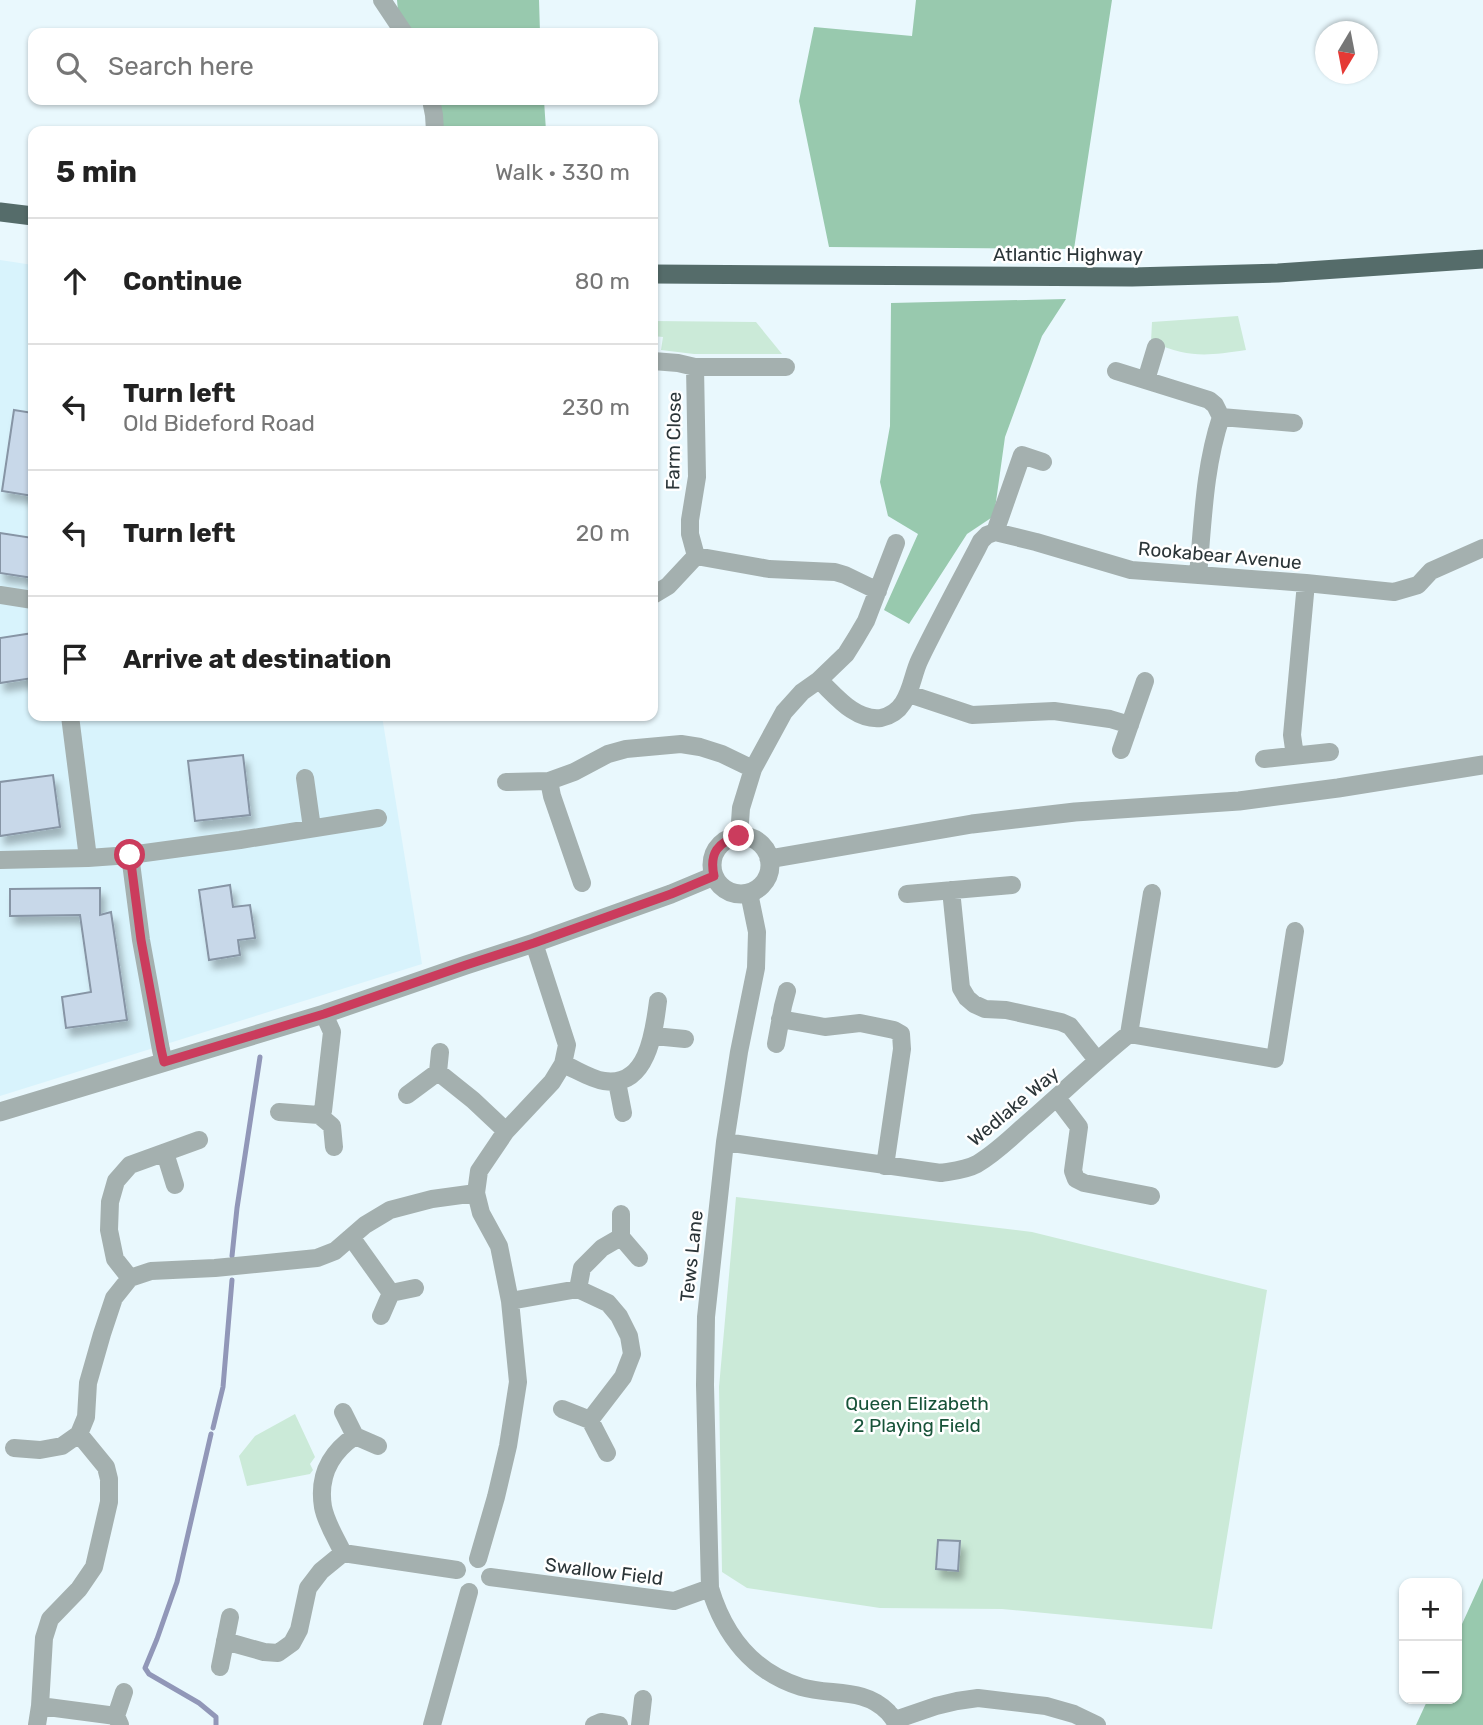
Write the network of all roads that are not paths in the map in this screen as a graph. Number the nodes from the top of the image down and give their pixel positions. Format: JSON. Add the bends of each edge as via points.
{"nodes":[{"id":1,"x":382,"y":0,"type":"edge"},
{"id":2,"x":401,"y":28,"type":"edge"},
{"id":3,"x":432,"y":105,"type":"edge"},
{"id":4,"x":435,"y":126,"type":"edge"},
{"id":5,"x":0,"y":212,"type":"edge"},
{"id":6,"x":28,"y":215,"type":"edge"},
{"id":7,"x":1483,"y":259,"type":"edge"},
{"id":8,"x":658,"y":274,"type":"edge"},
{"id":9,"x":1156,"y":346,"type":"dead end"},
{"id":10,"x":658,"y":361,"type":"edge"},
{"id":11,"x":695,"y":367,"type":"junction"},
{"id":12,"x":786,"y":367,"type":"dead end"},
{"id":13,"x":1116,"y":371,"type":"dead end"},
{"id":14,"x":1146,"y":380,"type":"junction"},
{"id":15,"x":1221,"y":417,"type":"junction"},
{"id":16,"x":1294,"y":423,"type":"dead end"},
{"id":17,"x":1042,"y":462,"type":"dead end"},
{"id":18,"x":995,"y":533,"type":"junction"},
{"id":19,"x":896,"y":543,"type":"dead end"},
{"id":20,"x":1483,"y":548,"type":"edge"},
{"id":21,"x":696,"y":556,"type":"junction"},
{"id":22,"x":1198,"y":575,"type":"junction"},
{"id":23,"x":1306,"y":583,"type":"junction"},
{"id":24,"x":878,"y":591,"type":"junction"},
{"id":25,"x":658,"y":592,"type":"edge"},
{"id":26,"x":0,"y":596,"type":"edge"},
{"id":27,"x":28,"y":599,"type":"edge"},
{"id":28,"x":819,"y":680,"type":"junction"},
{"id":29,"x":1145,"y":681,"type":"dead end"},
{"id":30,"x":909,"y":694,"type":"junction"},
{"id":31,"x":71,"y":721,"type":"edge"},
{"id":32,"x":1130,"y":725,"type":"junction"},
{"id":33,"x":1121,"y":750,"type":"dead end"},
{"id":34,"x":1330,"y":752,"type":"dead end"},
{"id":35,"x":1295,"y":756,"type":"junction"},
{"id":36,"x":1264,"y":760,"type":"dead end"},
{"id":37,"x":1483,"y":765,"type":"edge"},
{"id":38,"x":753,"y":769,"type":"junction"},
{"id":39,"x":304,"y":778,"type":"dead end"},
{"id":40,"x":549,"y":780,"type":"junction"},
{"id":41,"x":506,"y":782,"type":"dead end"},
{"id":42,"x":377,"y":818,"type":"dead end"},
{"id":43,"x":312,"y":828,"type":"junction"},
{"id":44,"x":739,"y":836,"type":"junction"},
{"id":45,"x":130,"y":855,"type":"junction"},
{"id":46,"x":88,"y":858,"type":"junction"},
{"id":47,"x":769,"y":859,"type":"junction"},
{"id":48,"x":0,"y":860,"type":"edge"},
{"id":49,"x":714,"y":876,"type":"junction"},
{"id":50,"x":582,"y":883,"type":"dead end"},
{"id":51,"x":1012,"y":885,"type":"dead end"},
{"id":52,"x":951,"y":890,"type":"junction"},
{"id":53,"x":749,"y":892,"type":"junction"},
{"id":54,"x":1152,"y":893,"type":"dead end"},
{"id":55,"x":908,"y":894,"type":"dead end"},
{"id":56,"x":1295,"y":931,"type":"dead end"},
{"id":57,"x":534,"y":943,"type":"junction"},
{"id":58,"x":787,"y":991,"type":"dead end"},
{"id":59,"x":658,"y":1001,"type":"dead end"},
{"id":60,"x":324,"y":1014,"type":"junction"},
{"id":61,"x":780,"y":1019,"type":"junction"},
{"id":62,"x":1129,"y":1034,"type":"junction"},
{"id":63,"x":654,"y":1036,"type":"junction"},
{"id":64,"x":685,"y":1038,"type":"dead end"},
{"id":65,"x":776,"y":1044,"type":"dead end"},
{"id":66,"x":440,"y":1052,"type":"dead end"},
{"id":67,"x":1097,"y":1060,"type":"junction"},
{"id":68,"x":164,"y":1062,"type":"junction"},
{"id":69,"x":563,"y":1064,"type":"junction"},
{"id":70,"x":438,"y":1072,"type":"junction"},
{"id":71,"x":617,"y":1082,"type":"junction"},
{"id":72,"x":407,"y":1095,"type":"dead end"},
{"id":73,"x":1057,"y":1098,"type":"junction"},
{"id":74,"x":0,"y":1112,"type":"edge"},
{"id":75,"x":279,"y":1112,"type":"dead end"},
{"id":76,"x":623,"y":1113,"type":"dead end"},
{"id":77,"x":319,"y":1115,"type":"junction"},
{"id":78,"x":506,"y":1131,"type":"junction"},
{"id":79,"x":199,"y":1140,"type":"dead end"},
{"id":80,"x":725,"y":1142,"type":"junction"},
{"id":81,"x":334,"y":1147,"type":"dead end"},
{"id":82,"x":165,"y":1153,"type":"junction"},
{"id":83,"x":885,"y":1166,"type":"junction"},
{"id":84,"x":175,"y":1185,"type":"dead end"},
{"id":85,"x":476,"y":1193,"type":"junction"},
{"id":86,"x":1151,"y":1196,"type":"dead end"},
{"id":87,"x":621,"y":1214,"type":"dead end"},
{"id":88,"x":351,"y":1237,"type":"junction"},
{"id":89,"x":621,"y":1237,"type":"junction"},
{"id":90,"x":639,"y":1258,"type":"dead end"},
{"id":91,"x":130,"y":1278,"type":"junction"},
{"id":92,"x":415,"y":1288,"type":"dead end"},
{"id":93,"x":578,"y":1289,"type":"junction"},
{"id":94,"x":391,"y":1293,"type":"junction"},
{"id":95,"x":510,"y":1301,"type":"junction"},
{"id":96,"x":381,"y":1315,"type":"dead end"},
{"id":97,"x":562,"y":1409,"type":"dead end"},
{"id":98,"x":343,"y":1412,"type":"dead end"},
{"id":99,"x":590,"y":1420,"type":"junction"},
{"id":100,"x":79,"y":1434,"type":"junction"},
{"id":101,"x":355,"y":1436,"type":"junction"},
{"id":102,"x":378,"y":1446,"type":"dead end"},
{"id":103,"x":14,"y":1448,"type":"dead end"},
{"id":104,"x":607,"y":1453,"type":"dead end"},
{"id":105,"x":343,"y":1553,"type":"junction"},
{"id":106,"x":478,"y":1559,"type":"junction"},
{"id":107,"x":457,"y":1570,"type":"junction"},
{"id":108,"x":490,"y":1577,"type":"junction"},
{"id":109,"x":710,"y":1588,"type":"junction"},
{"id":110,"x":469,"y":1592,"type":"junction"},
{"id":111,"x":230,"y":1617,"type":"dead end"},
{"id":112,"x":225,"y":1641,"type":"junction"},
{"id":113,"x":220,"y":1667,"type":"dead end"},
{"id":114,"x":124,"y":1692,"type":"dead end"},
{"id":115,"x":643,"y":1699,"type":"dead end"},
{"id":116,"x":40,"y":1706,"type":"junction"},
{"id":117,"x":118,"y":1720,"type":"edge"},
{"id":118,"x":896,"y":1723,"type":"edge"},
{"id":119,"x":37,"y":1725,"type":"edge"},
{"id":120,"x":432,"y":1725,"type":"edge"},
{"id":121,"x":594,"y":1725,"type":"edge"},
{"id":122,"x":619,"y":1725,"type":"edge"},
{"id":123,"x":640,"y":1725,"type":"edge"},
{"id":124,"x":1097,"y":1725,"type":"edge"}],
"edges":[{"from":1,"to":2,"type":"street"},
{"from":3,"to":4,"type":"street"},
{"from":5,"to":6,"type":"highway"},
{"from":7,"to":8,"type":"highway","name":"Atlantic Highway","via":[[1132,277]]},
{"from":9,"to":14,"type":"street"},
{"from":10,"to":11,"type":"street","name":"Farm Close"},
{"from":11,"to":12,"type":"street","name":"Farm Close"},
{"from":11,"to":21,"type":"street","name":"Farm Close","via":[[697,477],[690,534]]},
{"from":13,"to":14,"type":"street"},
{"from":14,"to":15,"type":"street","via":[[1209,400]]},
{"from":15,"to":16,"type":"street"},
{"from":15,"to":22,"type":"street","via":[[1208,469]]},
{"from":17,"to":18,"type":"street","via":[[1022,455]]},
{"from":18,"to":22,"type":"street","name":"Rookabear Avenue","via":[[1131,570]]},
{"from":18,"to":30,"type":"street","via":[[981,541],[918,662]]},
{"from":19,"to":24,"type":"street"},
{"from":20,"to":23,"type":"street","name":"Rookabear Avenue","via":[[1431,571],[1418,585],[1394,592]]},
{"from":21,"to":24,"type":"street","via":[[769,569],[835,572]]},
{"from":21,"to":25,"type":"street"},
{"from":22,"to":23,"type":"street","name":"Rookabear Avenue"},
{"from":23,"to":35,"type":"street","via":[[1292,735]]},
{"from":24,"to":28,"type":"street","via":[[846,654]]},
{"from":26,"to":27,"type":"street"},
{"from":28,"to":30,"type":"street","via":[[848,707],[868,718],[890,715]]},
{"from":28,"to":38,"type":"street","via":[[785,712]]},
{"from":29,"to":32,"type":"street"},
{"from":30,"to":32,"type":"street","via":[[972,715],[1054,712]]},
{"from":31,"to":46,"type":"street"},
{"from":32,"to":33,"type":"street"},
{"from":34,"to":35,"type":"street"},
{"from":35,"to":36,"type":"street"},
{"from":37,"to":47,"type":"street","via":[[1239,801],[972,824]]},
{"from":38,"to":40,"type":"street","via":[[722,754],[681,744],[626,749]]},
{"from":38,"to":44,"type":"street","via":[[741,808]]},
{"from":39,"to":43,"type":"street"},
{"from":40,"to":41,"type":"street"},
{"from":40,"to":50,"type":"street"},
{"from":42,"to":43,"type":"street"},
{"from":43,"to":45,"type":"street"},
{"from":44,"to":47,"type":"street","via":[[760,843]]},
{"from":44,"to":49,"type":"street","via":[[719,845],[712,866]]},
{"from":45,"to":46,"type":"street"},
{"from":45,"to":68,"type":"street"},
{"from":46,"to":48,"type":"street"},
{"from":47,"to":53,"type":"street","via":[[764,882]]},
{"from":49,"to":53,"type":"street","via":[[727,890]]},
{"from":49,"to":57,"type":"street"},
{"from":51,"to":52,"type":"street"},
{"from":52,"to":55,"type":"street"},
{"from":52,"to":67,"type":"street","via":[[961,988],[967,998],[985,1009],[1070,1026]]},
{"from":53,"to":80,"type":"street","name":"Tews Lane","via":[[757,932],[756,968]]},
{"from":54,"to":62,"type":"street"},
{"from":56,"to":62,"type":"street","via":[[1275,1059]]},
{"from":57,"to":60,"type":"street"},
{"from":57,"to":69,"type":"street","via":[[567,1045]]},
{"from":58,"to":61,"type":"street"},
{"from":59,"to":63,"type":"street"},
{"from":60,"to":68,"type":"street"},
{"from":60,"to":77,"type":"street","via":[[332,1032]]},
{"from":61,"to":65,"type":"street"},
{"from":61,"to":83,"type":"street","via":[[825,1027],[860,1023],[901,1034]]},
{"from":62,"to":67,"type":"street","name":"Wedlake Way"},
{"from":63,"to":64,"type":"street"},
{"from":63,"to":71,"type":"street","via":[[636,1073]]},
{"from":66,"to":70,"type":"street"},
{"from":67,"to":73,"type":"street","name":"Wedlake Way"},
{"from":68,"to":74,"type":"street"},
{"from":69,"to":71,"type":"street","via":[[601,1081]]},
{"from":69,"to":78,"type":"street"},
{"from":70,"to":72,"type":"street"},
{"from":70,"to":78,"type":"street"},
{"from":71,"to":76,"type":"street"},
{"from":73,"to":83,"type":"street","name":"Wedlake Way","via":[[975,1165],[941,1173]]},
{"from":73,"to":86,"type":"street","via":[[1079,1128],[1076,1179]]},
{"from":75,"to":77,"type":"street"},
{"from":77,"to":81,"type":"street","via":[[332,1126]]},
{"from":78,"to":85,"type":"street","via":[[479,1171]]},
{"from":79,"to":82,"type":"street"},
{"from":80,"to":83,"type":"street","name":"Wedlake Way"},
{"from":80,"to":109,"type":"street","name":"Tews Lane","via":[[706,1317]]},
{"from":82,"to":84,"type":"street"},
{"from":82,"to":91,"type":"street","via":[[130,1165],[113,1191],[109,1230],[115,1259]]},
{"from":85,"to":88,"type":"street","via":[[390,1210]]},
{"from":85,"to":95,"type":"street","via":[[499,1246]]},
{"from":87,"to":89,"type":"street"},
{"from":88,"to":91,"type":"street","via":[[335,1251],[317,1258],[151,1271]]},
{"from":88,"to":94,"type":"street"},
{"from":89,"to":90,"type":"street"},
{"from":89,"to":93,"type":"street","via":[[601,1248],[582,1268]]},
{"from":91,"to":100,"type":"street","via":[[114,1298],[102,1334]]},
{"from":92,"to":94,"type":"street"},
{"from":93,"to":95,"type":"street"},
{"from":93,"to":99,"type":"street","via":[[608,1303],[620,1316],[632,1353],[623,1377]]},
{"from":94,"to":96,"type":"street"},
{"from":95,"to":106,"type":"street","via":[[518,1382],[502,1472]]},
{"from":97,"to":99,"type":"street"},
{"from":98,"to":101,"type":"street"},
{"from":99,"to":104,"type":"street"},
{"from":100,"to":103,"type":"street","via":[[62,1446]]},
{"from":100,"to":116,"type":"street","via":[[106,1467],[109,1502],[94,1567],[50,1619],[44,1638]]},
{"from":101,"to":102,"type":"street"},
{"from":101,"to":105,"type":"street","via":[[333,1455],[323,1488],[323,1508]]},
{"from":105,"to":107,"type":"street"},
{"from":105,"to":112,"type":"street","via":[[307,1588],[292,1643],[278,1653]]},
{"from":106,"to":107,"type":"street","via":[[467,1560]]},
{"from":106,"to":108,"type":"street","via":[[489,1569]]},
{"from":107,"to":110,"type":"street","via":[[459,1586]]},
{"from":108,"to":109,"type":"street","name":"Swallow Field","via":[[674,1601]]},
{"from":108,"to":110,"type":"street","via":[[482,1590]]},
{"from":109,"to":118,"type":"street","name":"Tews Lane","via":[[724,1625],[749,1656],[802,1687],[870,1699]]},
{"from":110,"to":120,"type":"street"},
{"from":111,"to":112,"type":"street"},
{"from":112,"to":113,"type":"street"},
{"from":114,"to":117,"type":"street"},
{"from":115,"to":123,"type":"street"},
{"from":116,"to":117,"type":"street"},
{"from":116,"to":119,"type":"street"},
{"from":118,"to":124,"type":"street","via":[[936,1706],[978,1698],[1046,1706]]},
{"from":121,"to":122,"type":"street"}]}
